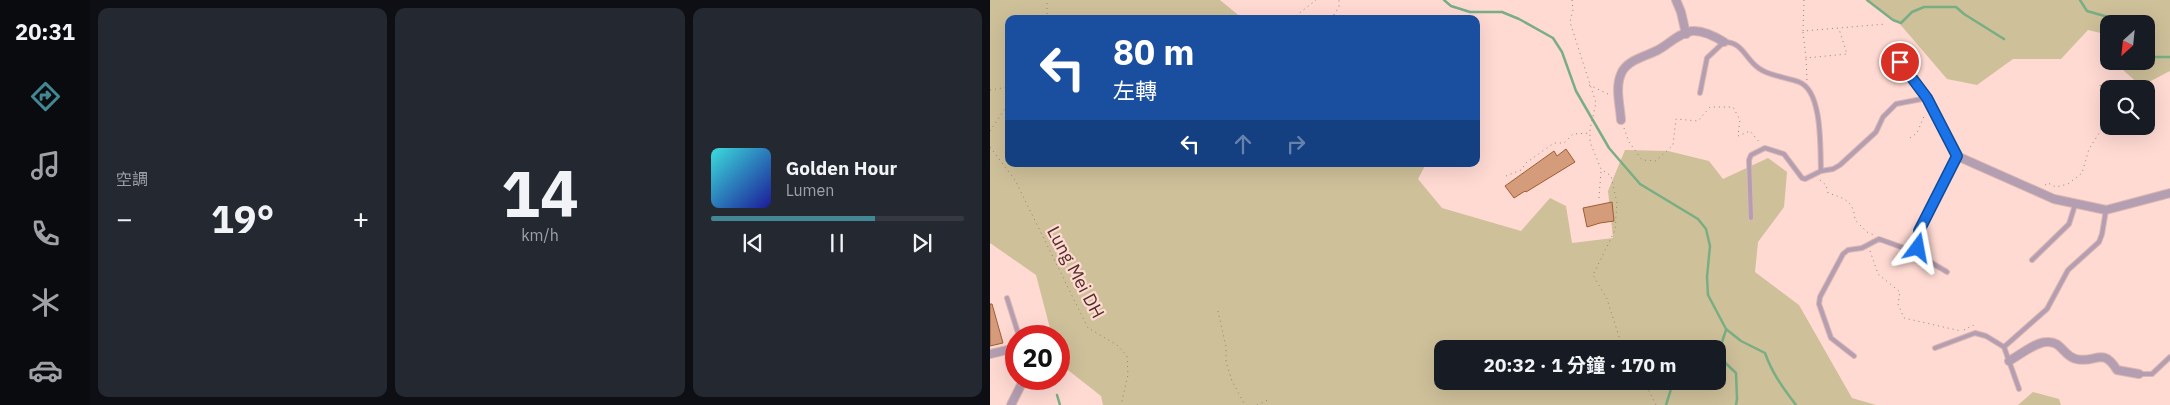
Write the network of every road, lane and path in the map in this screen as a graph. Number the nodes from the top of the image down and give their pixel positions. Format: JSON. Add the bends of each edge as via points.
{"nodes":[{"id":1,"x":1047,"y":0,"type":"edge"},
{"id":2,"x":1316,"y":0,"type":"edge"},
{"id":3,"x":1339,"y":0,"type":"edge"},
{"id":4,"x":1572,"y":0,"type":"edge"},
{"id":5,"x":1676,"y":0,"type":"edge"},
{"id":6,"x":1804,"y":0,"type":"edge"},
{"id":7,"x":1047,"y":15,"type":"edge"},
{"id":8,"x":1297,"y":15,"type":"edge"},
{"id":9,"x":1334,"y":15,"type":"edge"},
{"id":10,"x":1886,"y":24,"type":"dead end"},
{"id":11,"x":1838,"y":28,"type":"junction"},
{"id":12,"x":1803,"y":31,"type":"junction"},
{"id":13,"x":1686,"y":34,"type":"junction"},
{"id":14,"x":1724,"y":42,"type":"junction"},
{"id":15,"x":1891,"y":57,"type":"dead end"},
{"id":16,"x":1806,"y":58,"type":"junction"},
{"id":17,"x":1588,"y":84,"type":"junction"},
{"id":18,"x":1808,"y":87,"type":"junction"},
{"id":19,"x":1005,"y":88,"type":"edge"},
{"id":20,"x":990,"y":90,"type":"edge"},
{"id":21,"x":1700,"y":93,"type":"dead end"},
{"id":22,"x":1619,"y":99,"type":"junction"},
{"id":23,"x":1928,"y":101,"type":"junction"},
{"id":24,"x":1005,"y":109,"type":"edge"},
{"id":25,"x":1621,"y":120,"type":"joint"},
{"id":26,"x":990,"y":131,"type":"edge"},
{"id":27,"x":2100,"y":132,"type":"edge"},
{"id":28,"x":1590,"y":133,"type":"junction"},
{"id":29,"x":1910,"y":138,"type":"dead end"},
{"id":30,"x":990,"y":147,"type":"edge"},
{"id":31,"x":1765,"y":148,"type":"junction"},
{"id":32,"x":1957,"y":156,"type":"junction"},
{"id":33,"x":1005,"y":167,"type":"edge"},
{"id":34,"x":1005,"y":167,"type":"edge"},
{"id":35,"x":1601,"y":170,"type":"junction"},
{"id":36,"x":1821,"y":171,"type":"junction"},
{"id":37,"x":1813,"y":175,"type":"junction"},
{"id":38,"x":1506,"y":176,"type":"dead end"},
{"id":39,"x":2038,"y":192,"type":"junction"},
{"id":40,"x":2170,"y":193,"type":"edge"},
{"id":41,"x":1599,"y":198,"type":"dead end"},
{"id":42,"x":2075,"y":205,"type":"junction"},
{"id":43,"x":2106,"y":210,"type":"junction"},
{"id":44,"x":1751,"y":218,"type":"dead end"},
{"id":45,"x":1883,"y":239,"type":"junction"},
{"id":46,"x":1876,"y":240,"type":"junction"},
{"id":47,"x":1918,"y":248,"type":"junction"},
{"id":48,"x":2032,"y":260,"type":"dead end"},
{"id":49,"x":1947,"y":272,"type":"dead end"},
{"id":50,"x":1007,"y":298,"type":"dead end"},
{"id":51,"x":1218,"y":311,"type":"dead end"},
{"id":52,"x":1016,"y":325,"type":"edge"},
{"id":53,"x":1981,"y":334,"type":"junction"},
{"id":54,"x":1620,"y":340,"type":"edge"},
{"id":55,"x":2004,"y":346,"type":"junction"},
{"id":56,"x":1935,"y":348,"type":"dead end"},
{"id":57,"x":1005,"y":350,"type":"edge"},
{"id":58,"x":990,"y":354,"type":"edge"},
{"id":59,"x":1854,"y":356,"type":"dead end"},
{"id":60,"x":2170,"y":357,"type":"edge"},
{"id":61,"x":2009,"y":361,"type":"junction"},
{"id":62,"x":2139,"y":374,"type":"joint"},
{"id":63,"x":2019,"y":389,"type":"dead end"},
{"id":64,"x":1018,"y":390,"type":"edge"},
{"id":65,"x":1649,"y":390,"type":"edge"},
{"id":66,"x":1270,"y":399,"type":"dead end"},
{"id":67,"x":1011,"y":405,"type":"edge"},
{"id":68,"x":1121,"y":405,"type":"edge"},
{"id":69,"x":1246,"y":405,"type":"edge"},
{"id":70,"x":1257,"y":405,"type":"edge"},
{"id":71,"x":1656,"y":405,"type":"edge"}],
"edges":[{"from":1,"to":7,"type":"path"},
{"from":2,"to":8,"type":"path"},
{"from":3,"to":9,"type":"path"},
{"from":4,"to":17,"type":"path","via":[[1574,10],[1570,22]]},
{"from":5,"to":13,"type":"street"},
{"from":6,"to":12,"type":"path"},
{"from":10,"to":11,"type":"path"},
{"from":11,"to":12,"type":"path"},
{"from":11,"to":16,"type":"path","via":[[1847,54]]},
{"from":12,"to":16,"type":"path"},
{"from":13,"to":14,"type":"street","via":[[1693,31]]},
{"from":13,"to":22,"type":"street","via":[[1639,58],[1621,72]]},
{"from":14,"to":18,"type":"lane","via":[[1737,44],[1756,66],[1766,72]]},
{"from":14,"to":21,"type":"lane","via":[[1707,58]]},
{"from":15,"to":23,"type":"street","via":[[1900,62]]},
{"from":16,"to":18,"type":"path"},
{"from":17,"to":22,"type":"path"},
{"from":17,"to":28,"type":"path","via":[[1596,103]]},
{"from":18,"to":36,"type":"lane","via":[[1819,116]]},
{"from":19,"to":20,"type":"path"},
{"from":22,"to":25,"type":"street"},
{"from":23,"to":29,"type":"path","via":[[1918,133]]},
{"from":23,"to":32,"type":"street"},
{"from":23,"to":36,"type":"lane","via":[[1896,104],[1883,117],[1876,132],[1840,165]]},
{"from":24,"to":26,"type":"path"},
{"from":25,"to":31,"type":"path","via":[[1629,142],[1642,160],[1656,161],[1673,145],[1676,119],[1698,121],[1710,107],[1733,107],[1740,120],[1738,136],[1750,131]]},
{"from":27,"to":39,"type":"path","via":[[2089,149],[2082,173],[2068,184],[2056,187],[2048,183]]},
{"from":28,"to":35,"type":"path","via":[[1590,142]]},
{"from":28,"to":38,"type":"path","via":[[1573,134],[1564,143],[1554,143],[1521,170]]},
{"from":30,"to":33,"type":"path","name":"Lung Mei DH"},
{"from":31,"to":37,"type":"lane","via":[[1784,154],[1802,178]]},
{"from":31,"to":44,"type":"lane","via":[[1750,155]]},
{"from":32,"to":39,"type":"street"},
{"from":32,"to":47,"type":"lane","via":[[1919,231]]},
{"from":34,"to":68,"type":"path","name":"Lung Mei DH","via":[[1015,180],[1088,328],[1117,345],[1126,356],[1128,375]]},
{"from":35,"to":41,"type":"path"},
{"from":35,"to":54,"type":"path","via":[[1611,176],[1617,203],[1615,230],[1593,275],[1607,299]]},
{"from":36,"to":37,"type":"lane"},
{"from":37,"to":45,"type":"path","via":[[1826,185],[1828,193],[1844,198],[1854,211],[1855,220],[1867,232]]},
{"from":39,"to":42,"type":"street"},
{"from":40,"to":43,"type":"street"},
{"from":42,"to":43,"type":"street"},
{"from":42,"to":48,"type":"lane","via":[[2069,224]]},
{"from":43,"to":55,"type":"lane","via":[[2099,242],[2068,270],[2047,309]]},
{"from":45,"to":46,"type":"lane"},
{"from":45,"to":47,"type":"lane","via":[[1904,248]]},
{"from":46,"to":53,"type":"path","via":[[1869,249],[1878,274],[1900,292],[1898,304],[1904,318],[1961,331],[1973,325]]},
{"from":46,"to":59,"type":"lane","via":[[1843,254],[1820,297],[1819,304],[1831,338]]},
{"from":47,"to":49,"type":"lane","via":[[1924,257]]},
{"from":50,"to":52,"type":"lane"},
{"from":51,"to":69,"type":"path","via":[[1226,362],[1232,381]]},
{"from":53,"to":55,"type":"lane"},
{"from":53,"to":56,"type":"lane","via":[[1975,333]]},
{"from":55,"to":61,"type":"lane"},
{"from":57,"to":58,"type":"street"},
{"from":60,"to":62,"type":"lane","via":[[2152,374]]},
{"from":61,"to":62,"type":"street","via":[[2045,342],[2054,342],[2077,359],[2104,357],[2112,361],[2117,370]]},
{"from":61,"to":63,"type":"lane"},
{"from":64,"to":67,"type":"street"},
{"from":65,"to":71,"type":"path"},
{"from":66,"to":70,"type":"path"}]}
